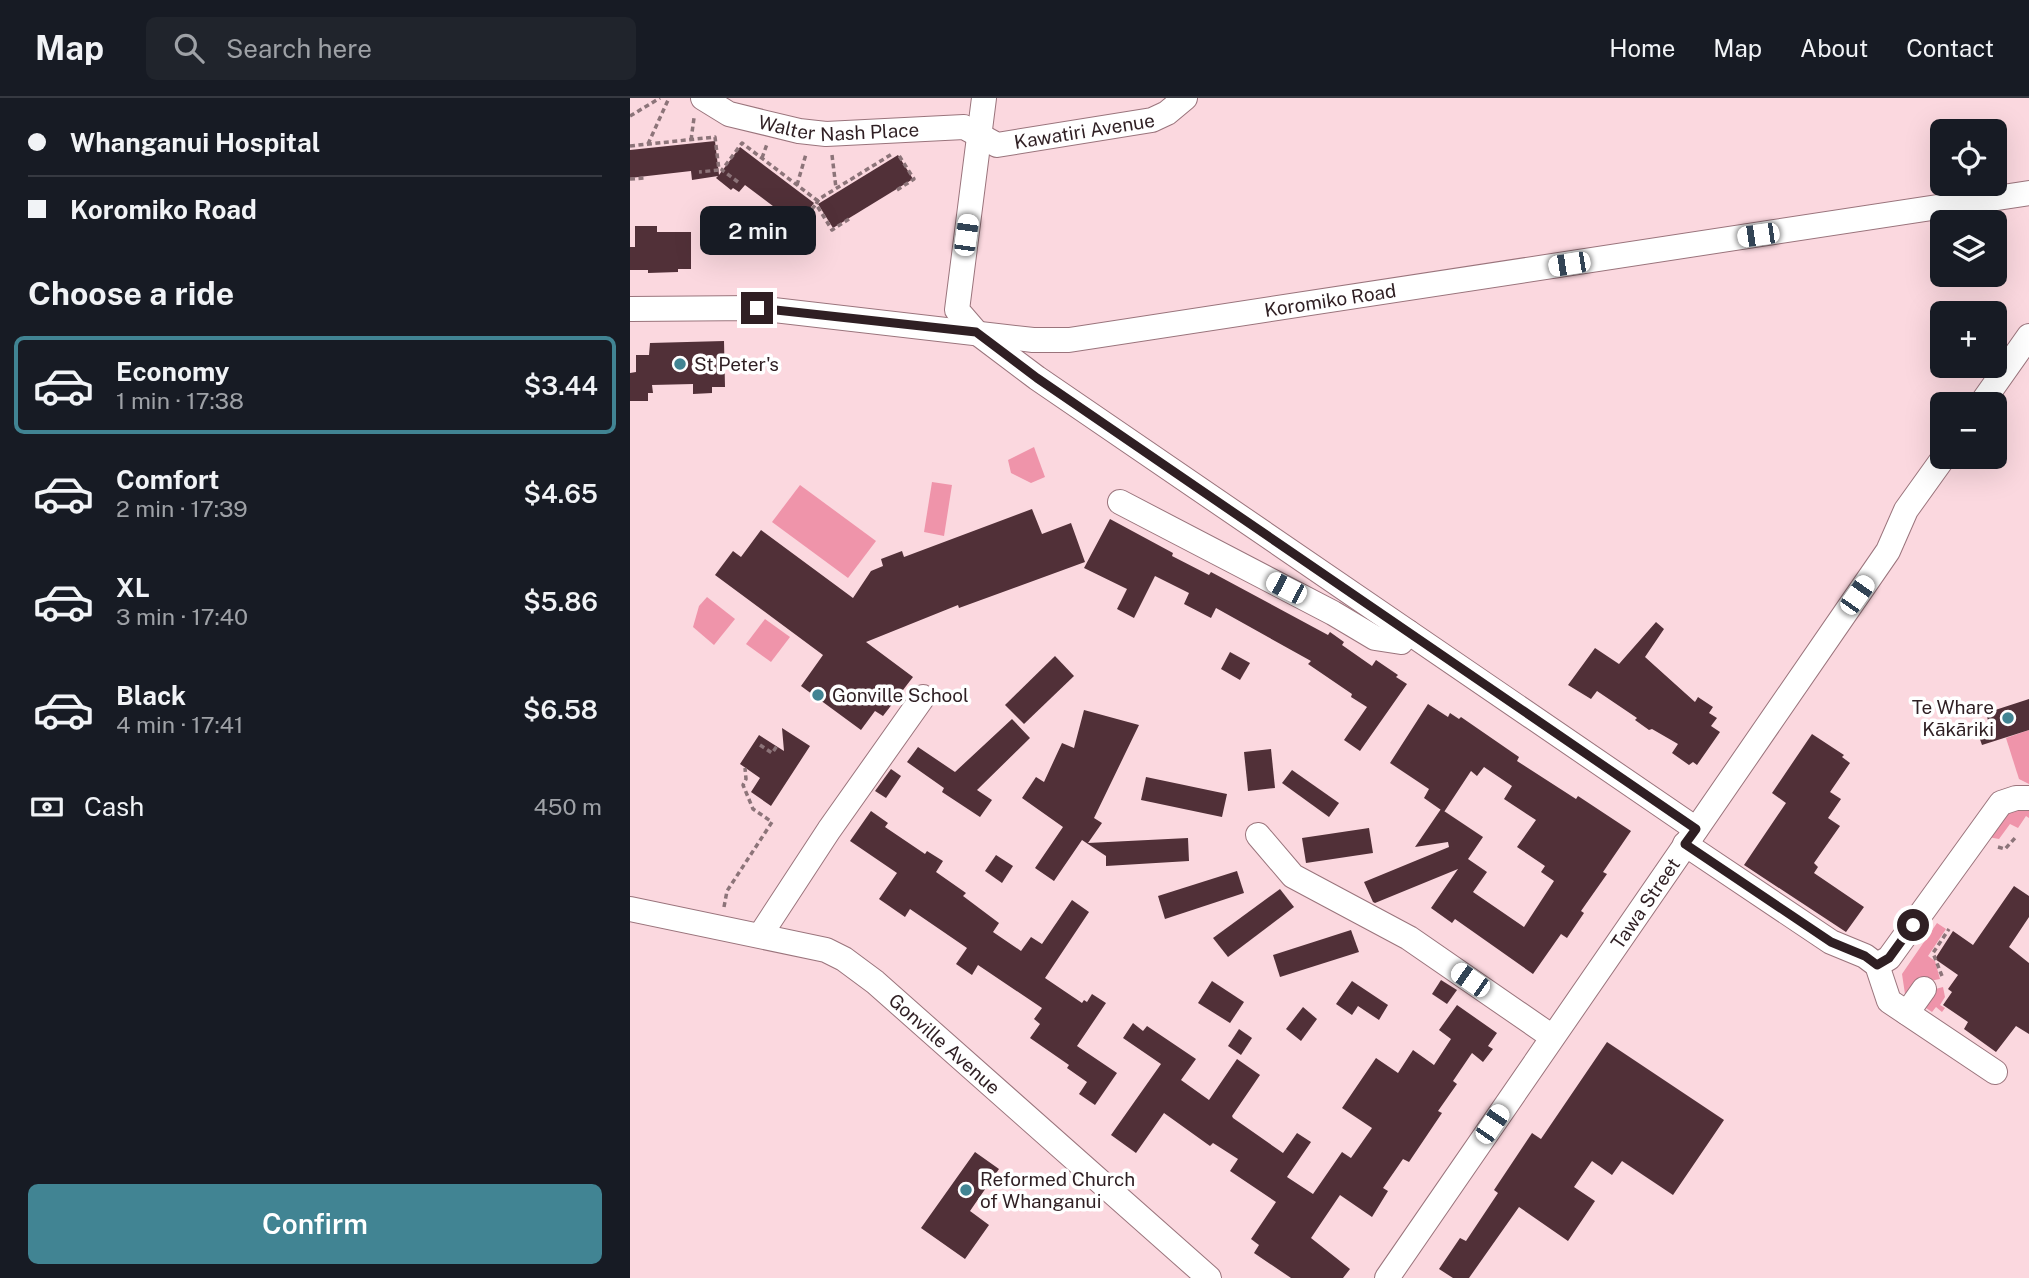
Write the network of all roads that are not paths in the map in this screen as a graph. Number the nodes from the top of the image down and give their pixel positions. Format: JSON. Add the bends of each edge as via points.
{"nodes":[{"id":1,"x":703,"y":98,"type":"edge"},
{"id":2,"x":984,"y":98,"type":"edge"},
{"id":3,"x":1185,"y":98,"type":"edge"},
{"id":4,"x":979,"y":135,"type":"junction"},
{"id":5,"x":2029,"y":193,"type":"edge"},
{"id":6,"x":630,"y":309,"type":"edge"},
{"id":7,"x":976,"y":332,"type":"junction"},
{"id":8,"x":2029,"y":336,"type":"edge"},
{"id":9,"x":1989,"y":392,"type":"edge"},
{"id":10,"x":1935,"y":469,"type":"edge"},
{"id":11,"x":1121,"y":502,"type":"dead end"},
{"id":12,"x":1408,"y":632,"type":"junction"},
{"id":13,"x":923,"y":697,"type":"dead end"},
{"id":14,"x":2029,"y":798,"type":"edge"},
{"id":15,"x":1258,"y":835,"type":"dead end"},
{"id":16,"x":1690,"y":836,"type":"junction"},
{"id":17,"x":630,"y":909,"type":"edge"},
{"id":18,"x":761,"y":934,"type":"junction"},
{"id":19,"x":1877,"y":965,"type":"junction"},
{"id":20,"x":1934,"y":986,"type":"road end"},
{"id":21,"x":1907,"y":1013,"type":"junction"},
{"id":22,"x":1551,"y":1036,"type":"junction"},
{"id":23,"x":1995,"y":1072,"type":"dead end"},
{"id":24,"x":1209,"y":1278,"type":"edge"},
{"id":25,"x":1387,"y":1278,"type":"edge"}],
"edges":[{"from":1,"to":4,"type":"street","name":"Walter Nash Place","via":[[729,114],[799,131],[964,127]]},
{"from":2,"to":4,"type":"street"},
{"from":3,"to":4,"type":"street","name":"Kawatiri Avenue","via":[[1167,113],[1128,125],[997,145]]},
{"from":4,"to":7,"type":"street","via":[[957,310]]},
{"from":5,"to":7,"type":"street","name":"Koromiko Road","via":[[1069,340]]},
{"from":6,"to":7,"type":"street","name":"Koromiko Road","via":[[757,308]]},
{"from":7,"to":12,"type":"street"},
{"from":8,"to":9,"type":"street"},
{"from":10,"to":16,"type":"street","name":"Tawa Street","via":[[1906,510],[1888,551]]},
{"from":11,"to":12,"type":"street","via":[[1375,638],[1401,642]]},
{"from":12,"to":16,"type":"street"},
{"from":13,"to":18,"type":"street"},
{"from":14,"to":19,"type":"street","via":[[2001,803],[1889,958]]},
{"from":15,"to":22,"type":"street","via":[[1293,876],[1409,938]]},
{"from":16,"to":19,"type":"street","via":[[1831,942]]},
{"from":16,"to":22,"type":"street","name":"Tawa Street"},
{"from":17,"to":18,"type":"street","name":"Gonville Avenue"},
{"from":18,"to":24,"type":"street","name":"Gonville Avenue","via":[[827,950],[875,982]]},
{"from":19,"to":21,"type":"street","via":[[1889,1001]]},
{"from":20,"to":21,"type":"street"},
{"from":21,"to":23,"type":"street"},
{"from":22,"to":25,"type":"street","name":"Tawa Street"}]}
